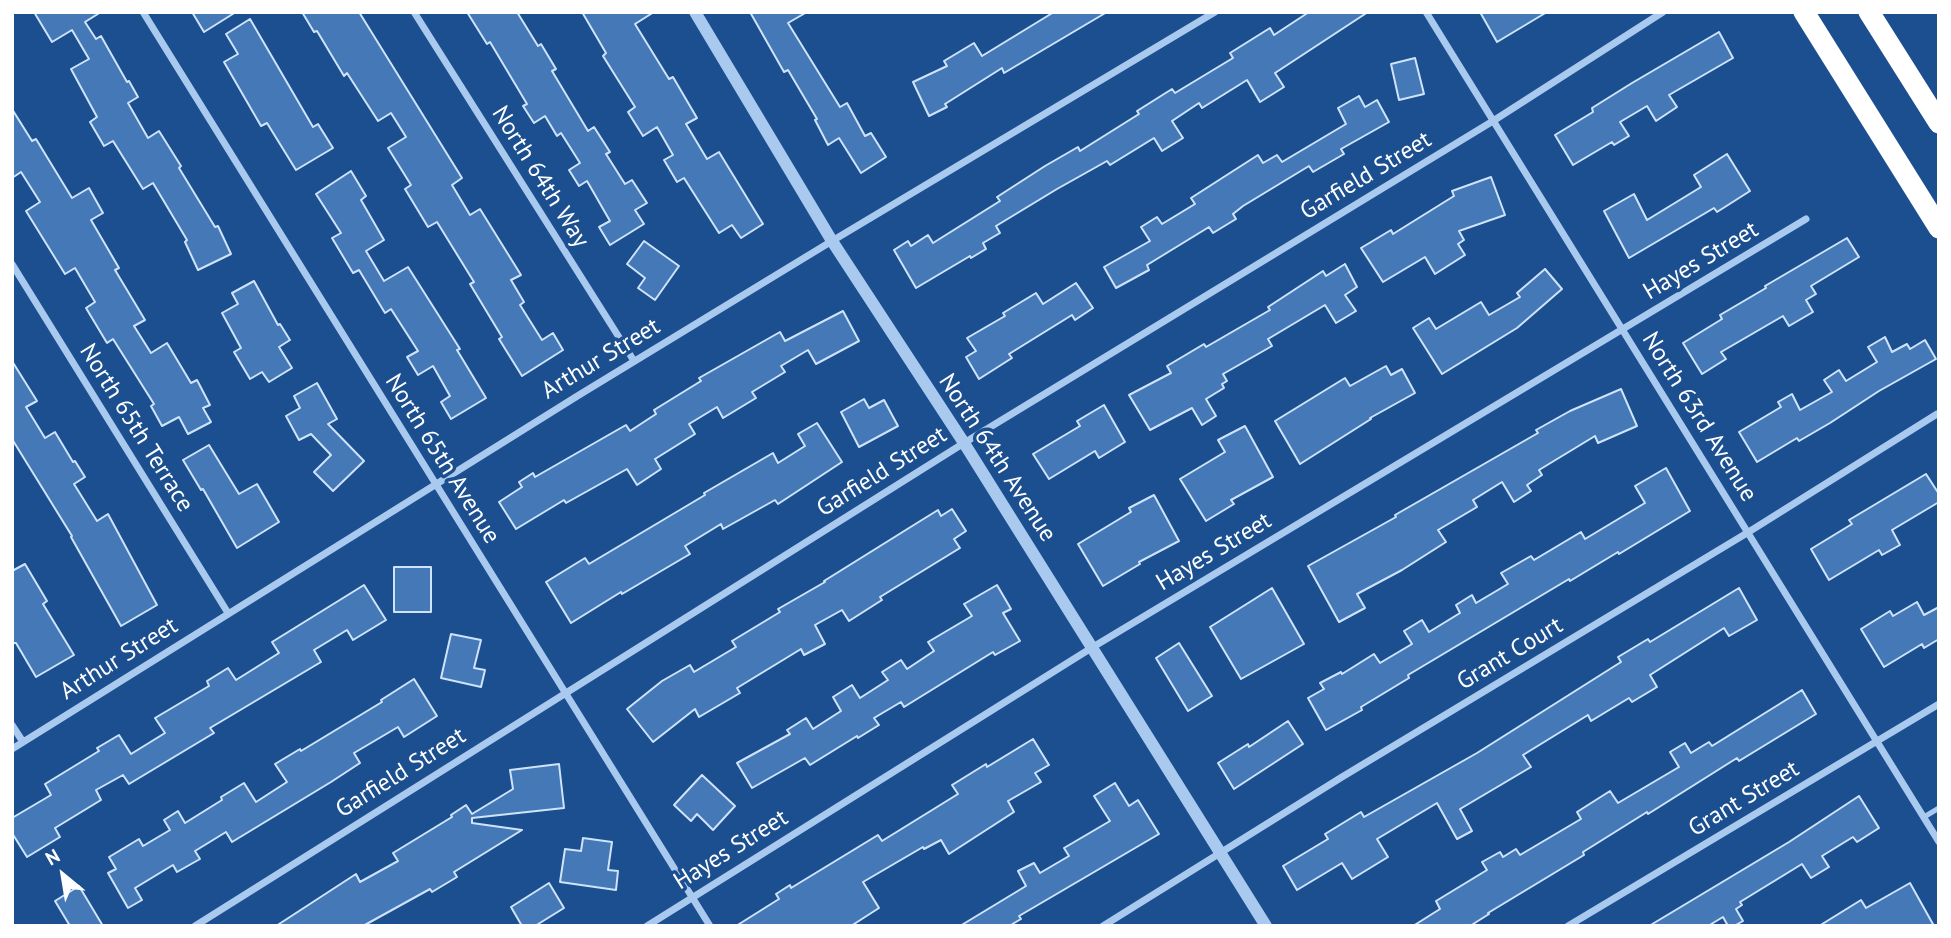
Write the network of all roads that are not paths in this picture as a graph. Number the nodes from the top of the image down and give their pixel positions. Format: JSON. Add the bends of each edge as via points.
{"nodes":[{"id":1,"x":143,"y":12,"type":"edge"},
{"id":2,"x":414,"y":12,"type":"edge"},
{"id":3,"x":695,"y":12,"type":"edge"},
{"id":4,"x":1215,"y":12,"type":"edge"},
{"id":5,"x":1426,"y":12,"type":"edge"},
{"id":6,"x":1663,"y":12,"type":"edge"},
{"id":7,"x":1804,"y":12,"type":"edge"},
{"id":8,"x":1869,"y":12,"type":"edge"},
{"id":9,"x":1493,"y":121,"type":"junction"},
{"id":10,"x":1939,"y":123,"type":"edge"},
{"id":11,"x":1806,"y":219,"type":"dead end"},
{"id":12,"x":1939,"y":228,"type":"edge"},
{"id":13,"x":832,"y":241,"type":"junction"},
{"id":14,"x":12,"y":264,"type":"edge"},
{"id":15,"x":1623,"y":331,"type":"junction"},
{"id":16,"x":634,"y":361,"type":"junction"},
{"id":17,"x":1937,"y":414,"type":"edge"},
{"id":18,"x":964,"y":443,"type":"junction"},
{"id":19,"x":435,"y":484,"type":"junction"},
{"id":20,"x":1747,"y":533,"type":"junction"},
{"id":21,"x":228,"y":612,"type":"junction"},
{"id":22,"x":1093,"y":647,"type":"junction"},
{"id":23,"x":565,"y":694,"type":"junction"},
{"id":24,"x":1939,"y":705,"type":"edge"},
{"id":25,"x":12,"y":725,"type":"edge"},
{"id":26,"x":23,"y":742,"type":"junction"},
{"id":27,"x":1878,"y":742,"type":"junction"},
{"id":28,"x":12,"y":749,"type":"edge"},
{"id":29,"x":1939,"y":808,"type":"edge"},
{"id":30,"x":1924,"y":817,"type":"junction"},
{"id":31,"x":1939,"y":842,"type":"edge"},
{"id":32,"x":1221,"y":853,"type":"junction"},
{"id":33,"x":693,"y":897,"type":"junction"},
{"id":34,"x":195,"y":926,"type":"edge"},
{"id":35,"x":647,"y":926,"type":"edge"},
{"id":36,"x":710,"y":926,"type":"edge"},
{"id":37,"x":1103,"y":926,"type":"edge"},
{"id":38,"x":1266,"y":926,"type":"edge"},
{"id":39,"x":1568,"y":926,"type":"edge"}],
"edges":[{"from":1,"to":19,"type":"street","name":"North 65th Avenue"},
{"from":2,"to":16,"type":"street","name":"North 64th Way"},
{"from":3,"to":13,"type":"street","name":"North 64th Avenue"},
{"from":4,"to":13,"type":"street","name":"Arthur Street"},
{"from":5,"to":9,"type":"street","name":"North 63rd Avenue"},
{"from":6,"to":9,"type":"street","name":"Garfield Street"},
{"from":7,"to":12,"type":"highway"},
{"from":8,"to":10,"type":"highway"},
{"from":9,"to":15,"type":"street","name":"North 63rd Avenue"},
{"from":9,"to":18,"type":"street","name":"Garfield Street"},
{"from":11,"to":15,"type":"street","name":"Hayes Street"},
{"from":13,"to":16,"type":"street","name":"Arthur Street"},
{"from":13,"to":18,"type":"street","name":"North 64th Avenue"},
{"from":14,"to":21,"type":"street","name":"North 65th Terrace"},
{"from":15,"to":20,"type":"street","name":"North 63rd Avenue"},
{"from":15,"to":22,"type":"street","name":"Hayes Street"},
{"from":16,"to":19,"type":"street","name":"Arthur Street"},
{"from":17,"to":20,"type":"street","name":"Grant Court"},
{"from":18,"to":22,"type":"street","name":"North 64th Avenue"},
{"from":18,"to":23,"type":"street","name":"Garfield Street"},
{"from":19,"to":21,"type":"street","name":"Arthur Street"},
{"from":19,"to":23,"type":"street","name":"North 65th Avenue"},
{"from":20,"to":27,"type":"street","name":"North 63rd Avenue"},
{"from":20,"to":32,"type":"street","name":"Grant Court"},
{"from":21,"to":26,"type":"street","name":"Arthur Street"},
{"from":22,"to":32,"type":"street","name":"North 64th Avenue"},
{"from":22,"to":33,"type":"street","name":"Hayes Street"},
{"from":23,"to":33,"type":"street","name":"North 65th Avenue"},
{"from":23,"to":34,"type":"street","name":"Garfield Street"},
{"from":24,"to":27,"type":"street","name":"Grant Street"},
{"from":25,"to":26,"type":"street"},
{"from":26,"to":28,"type":"street","name":"Arthur Street"},
{"from":27,"to":30,"type":"street","name":"North 63rd Avenue"},
{"from":27,"to":39,"type":"street","name":"Grant Street"},
{"from":29,"to":30,"type":"lane"},
{"from":30,"to":31,"type":"street","name":"North 63rd Avenue"},
{"from":32,"to":37,"type":"street","name":"Grant Court"},
{"from":32,"to":38,"type":"street","name":"North 64th Avenue"},
{"from":33,"to":35,"type":"street","name":"Hayes Street"},
{"from":33,"to":36,"type":"street","name":"North 65th Avenue"}]}
